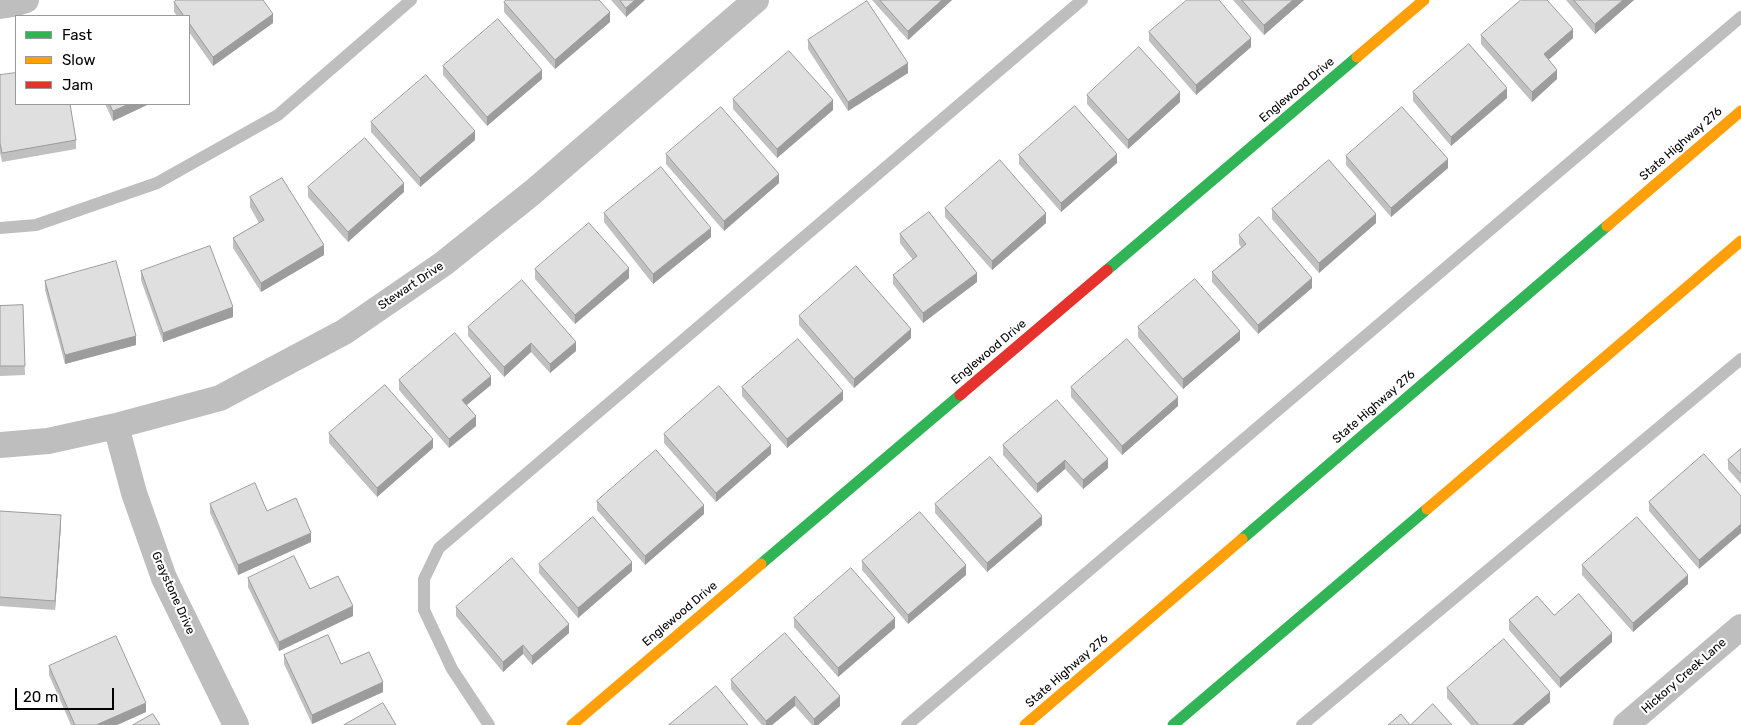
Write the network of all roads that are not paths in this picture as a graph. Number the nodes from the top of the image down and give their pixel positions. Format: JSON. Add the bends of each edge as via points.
{"nodes":[{"id":1,"x":26,"y":0,"type":"edge"},
{"id":2,"x":411,"y":0,"type":"edge"},
{"id":3,"x":756,"y":0,"type":"edge"},
{"id":4,"x":1082,"y":0,"type":"edge"},
{"id":5,"x":1424,"y":0,"type":"edge"},
{"id":6,"x":0,"y":6,"type":"edge"},
{"id":7,"x":1741,"y":17,"type":"edge"},
{"id":8,"x":1741,"y":111,"type":"edge"},
{"id":9,"x":0,"y":228,"type":"edge"},
{"id":10,"x":1741,"y":241,"type":"edge"},
{"id":11,"x":1741,"y":359,"type":"edge"},
{"id":12,"x":116,"y":426,"type":"junction"},
{"id":13,"x":0,"y":445,"type":"edge"},
{"id":14,"x":1741,"y":626,"type":"edge"},
{"id":15,"x":236,"y":725,"type":"edge"},
{"id":16,"x":489,"y":725,"type":"edge"},
{"id":17,"x":572,"y":725,"type":"edge"},
{"id":18,"x":907,"y":725,"type":"edge"},
{"id":19,"x":1025,"y":725,"type":"edge"},
{"id":20,"x":1173,"y":725,"type":"edge"},
{"id":21,"x":1302,"y":725,"type":"edge"},
{"id":22,"x":1626,"y":725,"type":"edge"}],
"edges":[{"from":1,"to":6,"type":"street"},
{"from":2,"to":9,"type":"lane","via":[[278,115],[157,183],[36,225]]},
{"from":3,"to":12,"type":"street","name":"Stewart Drive","via":[[533,192],[443,264],[344,332],[220,398]]},
{"from":4,"to":16,"type":"lane","via":[[438,548],[424,579],[424,610],[452,669]]},
{"from":5,"to":17,"type":"main road","name":"Englewood Drive"},
{"from":7,"to":18,"type":"lane"},
{"from":8,"to":19,"type":"main road","name":"State Highway 276"},
{"from":10,"to":20,"type":"main road"},
{"from":11,"to":21,"type":"lane"},
{"from":12,"to":13,"type":"street","name":"Stewart Drive","via":[[48,441]]},
{"from":12,"to":15,"type":"street","name":"Graystone Drive","via":[[134,493],[164,578]]},
{"from":14,"to":22,"type":"street","name":"Hickory Creek Lane"}]}
